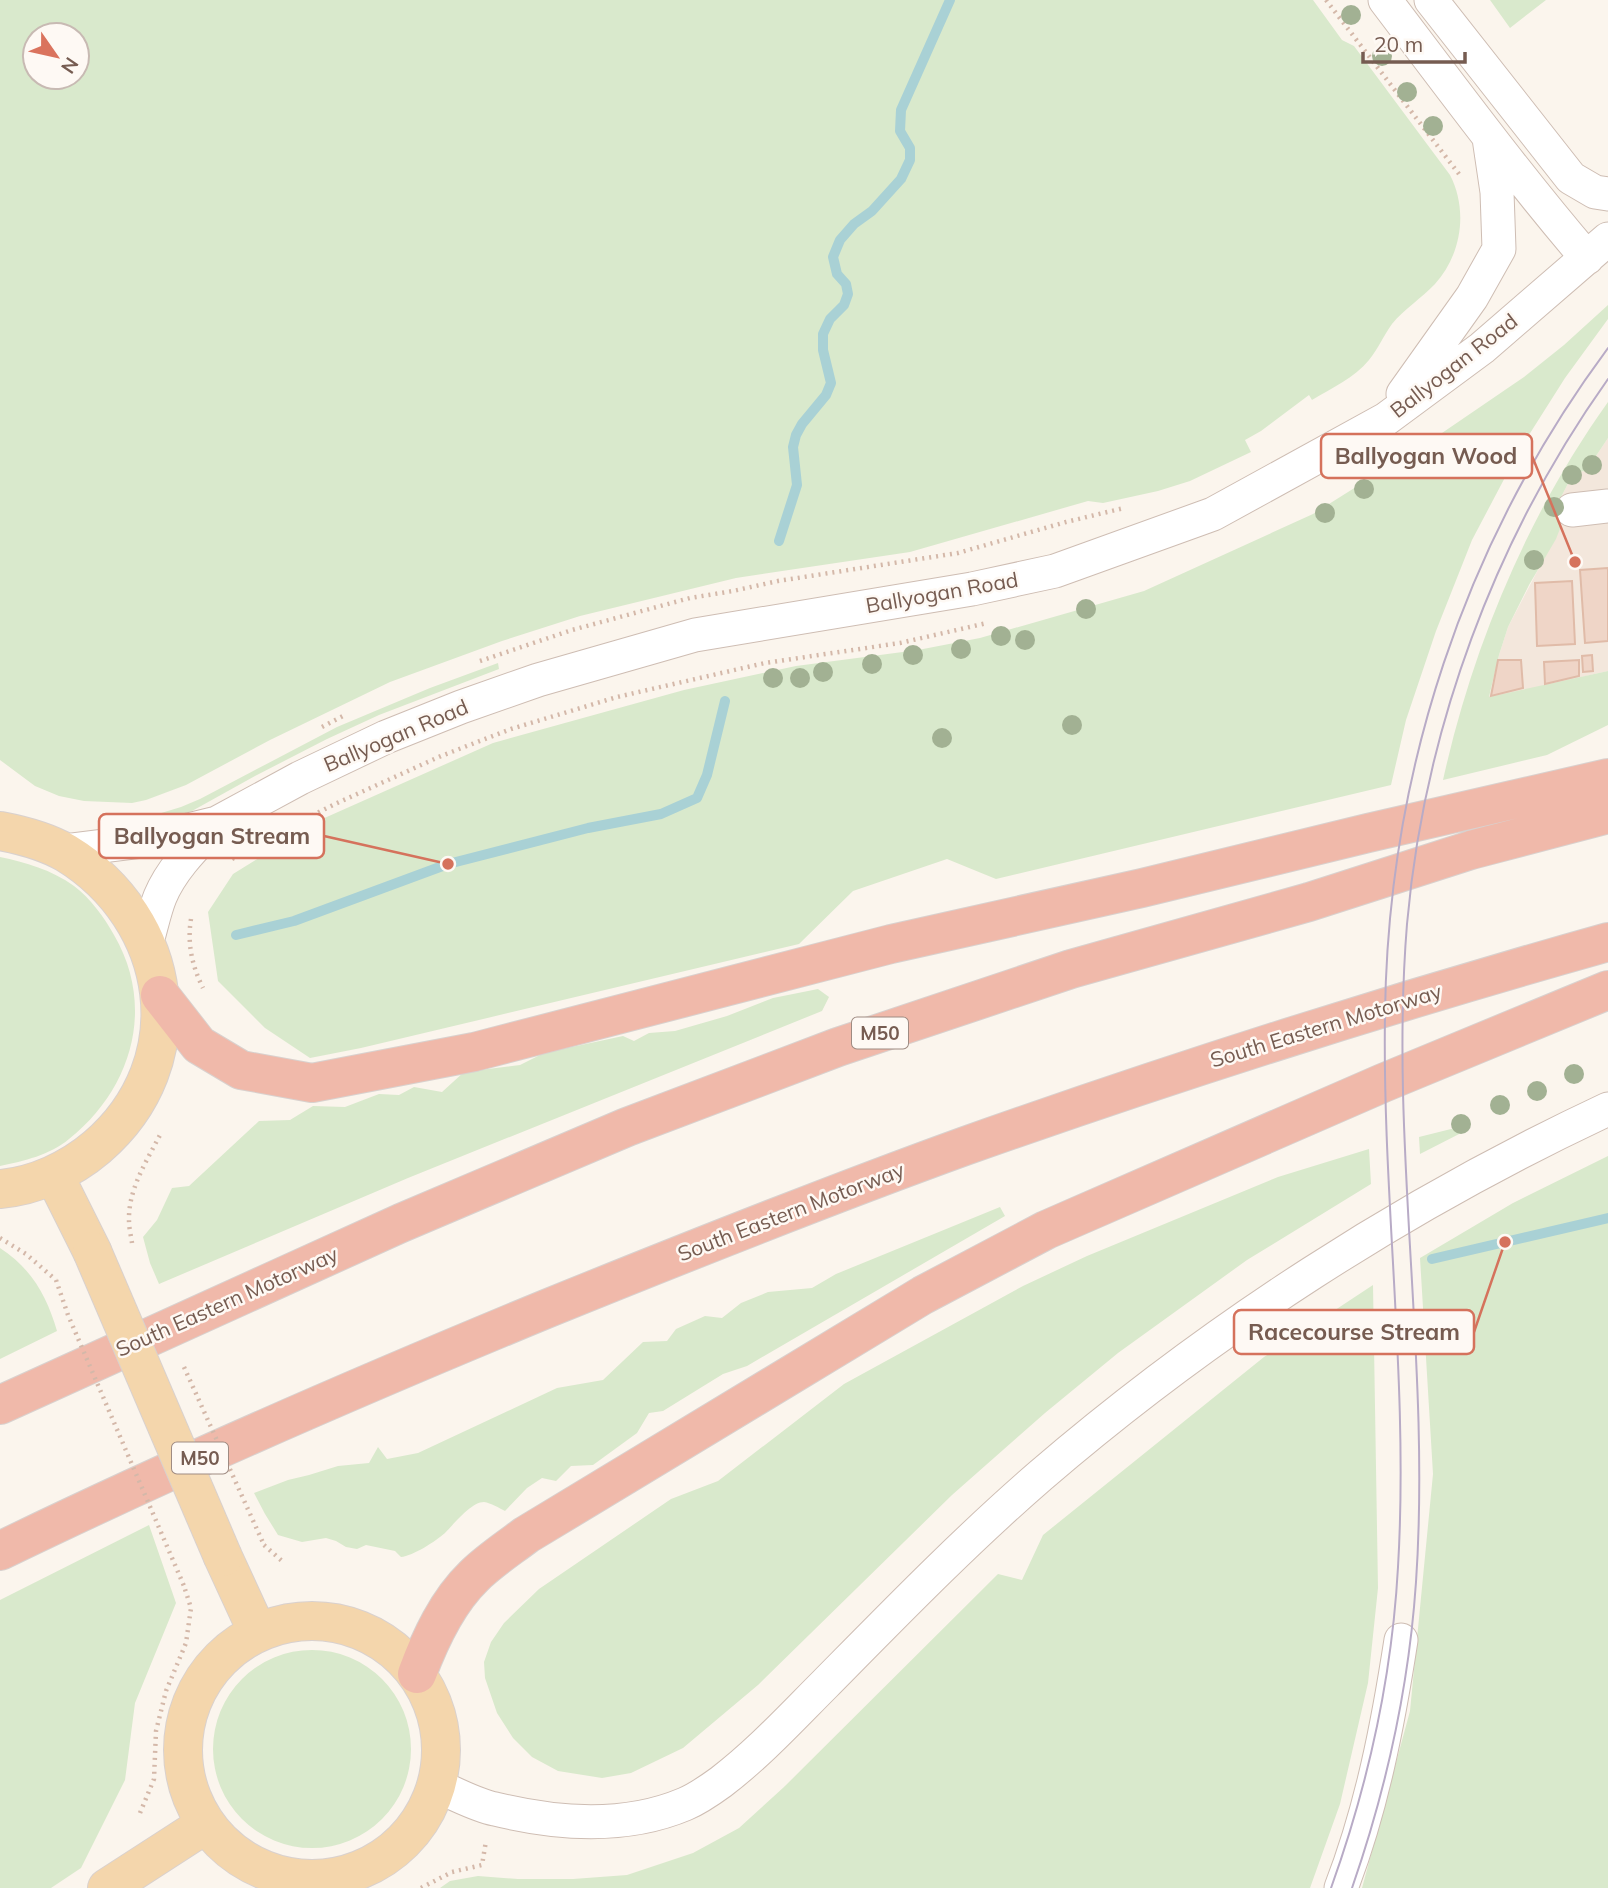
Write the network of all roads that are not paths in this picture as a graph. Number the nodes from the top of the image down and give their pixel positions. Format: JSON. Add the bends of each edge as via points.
{"nodes":[{"id":1,"x":1385,"y":0,"type":"edge"},
{"id":2,"x":1432,"y":0,"type":"edge"},
{"id":3,"x":1489,"y":138,"type":"junction"},
{"id":4,"x":1608,"y":194,"type":"edge"},
{"id":5,"x":1598,"y":249,"type":"edge"},
{"id":6,"x":1386,"y":419,"type":"junction"},
{"id":7,"x":1608,"y":506,"type":"edge"},
{"id":8,"x":1572,"y":510,"type":"dead end"},
{"id":9,"x":1608,"y":778,"type":"edge"},
{"id":10,"x":1608,"y":814,"type":"edge"},
{"id":11,"x":217,"y":822,"type":"junction"},
{"id":12,"x":1,"y":830,"type":"edge"},
{"id":13,"x":63,"y":851,"type":"junction"},
{"id":14,"x":1608,"y":942,"type":"edge"},
{"id":15,"x":146,"y":945,"type":"junction"},
{"id":16,"x":1608,"y":990,"type":"edge"},
{"id":17,"x":160,"y":995,"type":"junction"},
{"id":18,"x":1608,"y":1109,"type":"edge"},
{"id":19,"x":54,"y":1175,"type":"junction"},
{"id":20,"x":0,"y":1189,"type":"edge"},
{"id":21,"x":0,"y":1405,"type":"edge"},
{"id":22,"x":0,"y":1551,"type":"edge"},
{"id":23,"x":258,"y":1633,"type":"junction"},
{"id":24,"x":1401,"y":1640,"type":"dead end"},
{"id":25,"x":417,"y":1674,"type":"junction"},
{"id":26,"x":436,"y":1786,"type":"junction"},
{"id":27,"x":206,"y":1824,"type":"junction"},
{"id":28,"x":107,"y":1888,"type":"edge"},
{"id":29,"x":1341,"y":1888,"type":"edge"}],
"edges":[{"from":1,"to":3,"type":"street"},
{"from":2,"to":4,"type":"street","via":[[1571,178]]},
{"from":3,"to":5,"type":"street","via":[[1550,216]]},
{"from":3,"to":6,"type":"street","via":[[1499,249],[1472,297]]},
{"from":5,"to":6,"type":"street","name":"Ballyogan Road","via":[[1482,348]]},
{"from":6,"to":11,"type":"street","name":"Ballyogan Road","via":[[1213,514],[1055,571],[695,635],[538,680],[386,737]]},
{"from":7,"to":8,"type":"street"},
{"from":9,"to":17,"type":"highway","via":[[891,944],[474,1052],[312,1083],[241,1070],[199,1045]]},
{"from":10,"to":21,"type":"highway","name":"South Eastern Motorway","number":"M50","via":[[1071,969],[825,1052],[628,1127],[401,1223]]},
{"from":11,"to":13,"type":"street","name":"Ballyogan Road","via":[[143,841]]},
{"from":11,"to":15,"type":"street","name":"Ballyogan Road","via":[[173,873],[160,897]]},
{"from":12,"to":13,"type":"main road"},
{"from":13,"to":15,"type":"main road","via":[[113,891]]},
{"from":14,"to":22,"type":"highway","name":"South Eastern Motorway","number":"M50","via":[[1188,1069],[793,1211],[402,1368]]},
{"from":15,"to":17,"type":"main road"},
{"from":16,"to":25,"type":"highway","via":[[1151,1183],[1046,1230],[923,1295],[526,1535],[474,1576],[452,1604],[430,1639]]},
{"from":17,"to":19,"type":"main road","via":[[157,1048],[144,1087],[108,1137],[86,1157]]},
{"from":18,"to":26,"type":"street","via":[[1530,1146],[1342,1253],[1143,1393],[1040,1476],[944,1565],[750,1759],[688,1803],[639,1818],[555,1820],[492,1809]]},
{"from":19,"to":20,"type":"main road"},
{"from":19,"to":23,"type":"main road","bridge":true,"via":[[92,1251]]},
{"from":23,"to":25,"type":"main road","via":[[293,1623],[330,1622],[360,1630],[388,1645]]},
{"from":23,"to":27,"type":"main road","via":[[222,1659],[202,1683],[189,1711],[183,1743],[185,1775]]},
{"from":24,"to":29,"type":"street","via":[[1380,1761]]},
{"from":25,"to":26,"type":"main road","via":[[440,1729]]},
{"from":26,"to":27,"type":"main road","via":[[415,1829],[391,1853],[362,1870],[325,1879],[286,1877],[263,1870],[222,1843]]},
{"from":27,"to":28,"type":"main road"}]}
